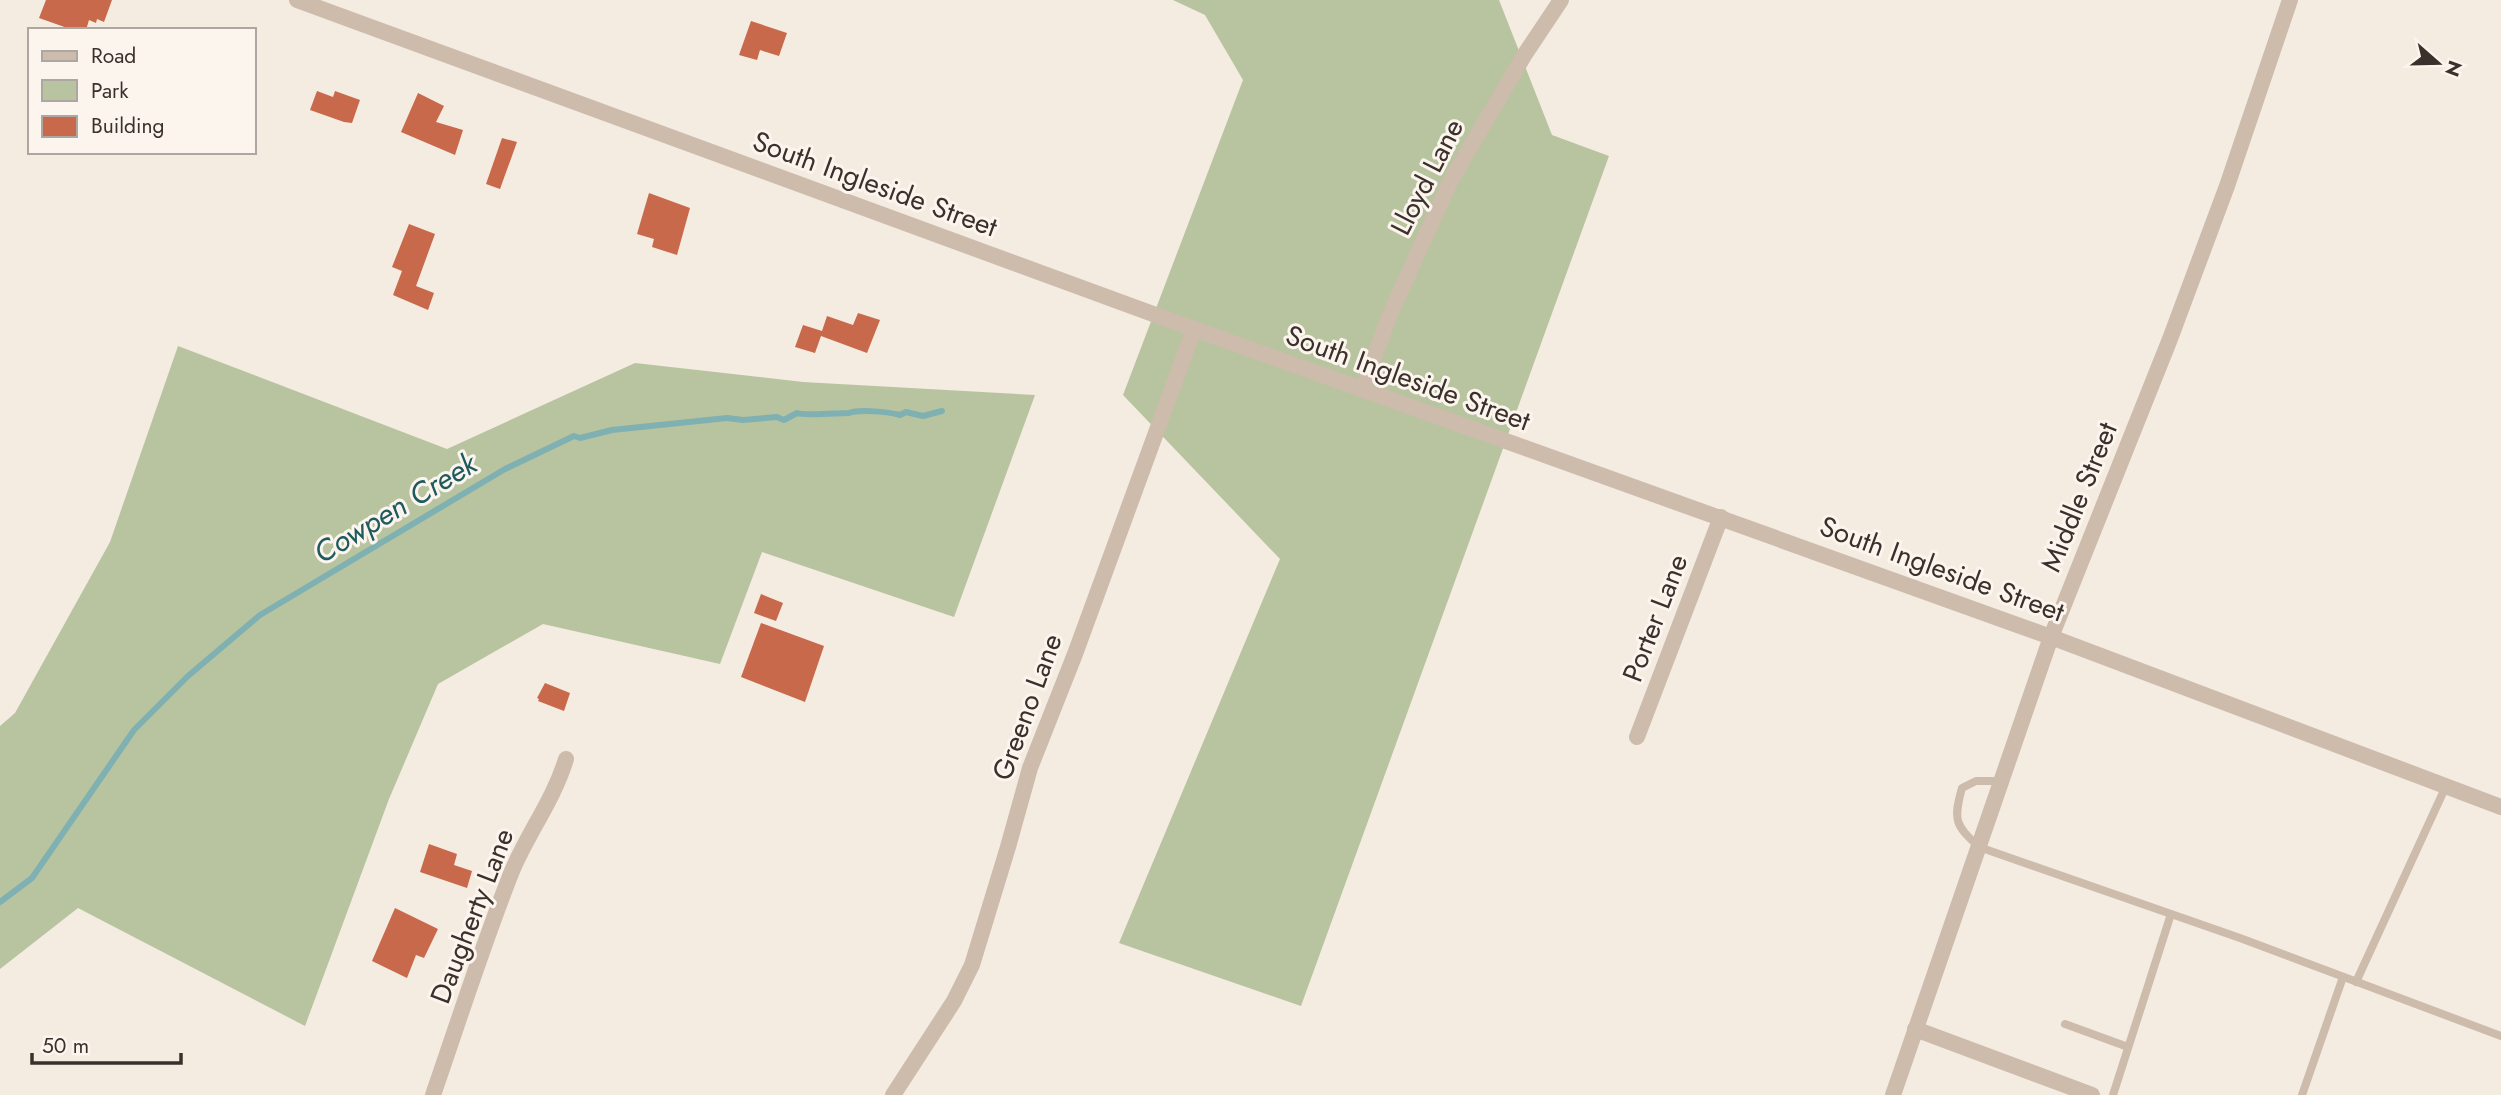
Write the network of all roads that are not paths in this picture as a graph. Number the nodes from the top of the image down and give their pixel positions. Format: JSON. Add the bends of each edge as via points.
{"nodes":[{"id":1,"x":297,"y":0,"type":"edge"},
{"id":2,"x":1561,"y":0,"type":"edge"},
{"id":3,"x":2290,"y":0,"type":"edge"},
{"id":4,"x":1194,"y":329,"type":"junction"},
{"id":5,"x":1362,"y":389,"type":"junction"},
{"id":6,"x":1721,"y":517,"type":"junction"},
{"id":7,"x":2051,"y":637,"type":"junction"},
{"id":8,"x":1637,"y":737,"type":"dead end"},
{"id":9,"x":566,"y":760,"type":"dead end"},
{"id":10,"x":2002,"y":781,"type":"junction"},
{"id":11,"x":2446,"y":786,"type":"junction"},
{"id":12,"x":2501,"y":807,"type":"edge"},
{"id":13,"x":1979,"y":847,"type":"junction"},
{"id":14,"x":2171,"y":914,"type":"junction"},
{"id":15,"x":2343,"y":977,"type":"junction"},
{"id":16,"x":2356,"y":982,"type":"junction"},
{"id":17,"x":2065,"y":1024,"type":"dead end"},
{"id":18,"x":1915,"y":1029,"type":"junction"},
{"id":19,"x":2501,"y":1036,"type":"edge"},
{"id":20,"x":2128,"y":1047,"type":"junction"},
{"id":21,"x":433,"y":1095,"type":"edge"},
{"id":22,"x":893,"y":1095,"type":"edge"},
{"id":23,"x":1894,"y":1095,"type":"edge"},
{"id":24,"x":2092,"y":1095,"type":"edge"},
{"id":25,"x":2112,"y":1095,"type":"edge"},
{"id":26,"x":2302,"y":1095,"type":"edge"}],
"edges":[{"from":1,"to":4,"type":"street","name":"South Ingleside Street"},
{"from":2,"to":5,"type":"street","name":"Lloyd Lane","via":[[1451,180]]},
{"from":3,"to":7,"type":"street","name":"Middle Street","via":[[2170,339]]},
{"from":4,"to":5,"type":"street","name":"South Ingleside Street"},
{"from":4,"to":22,"type":"street","name":"Greeno Lane","via":[[1030,768],[972,965]]},
{"from":5,"to":6,"type":"street","name":"South Ingleside Street"},
{"from":6,"to":7,"type":"street","name":"South Ingleside Street"},
{"from":6,"to":8,"type":"street","name":"Porter Lane"},
{"from":7,"to":10,"type":"street","name":"Middle Street"},
{"from":7,"to":11,"type":"street","name":"South Ingleside Street"},
{"from":9,"to":21,"type":"street","name":"Daugherty Lane","via":[[513,869]]},
{"from":10,"to":13,"type":"street","name":"Middle Street"},
{"from":10,"to":13,"type":"lane","via":[[1976,781],[1962,788],[1955,812],[1959,829]]},
{"from":11,"to":12,"type":"street","name":"South Ingleside Street"},
{"from":11,"to":16,"type":"lane"},
{"from":13,"to":14,"type":"lane"},
{"from":13,"to":18,"type":"street","name":"Middle Street"},
{"from":14,"to":15,"type":"lane"},
{"from":14,"to":20,"type":"lane"},
{"from":15,"to":16,"type":"lane"},
{"from":15,"to":26,"type":"lane"},
{"from":16,"to":19,"type":"lane"},
{"from":17,"to":20,"type":"lane"},
{"from":18,"to":23,"type":"street","name":"Middle Street"},
{"from":18,"to":24,"type":"street"},
{"from":20,"to":25,"type":"lane"}]}
